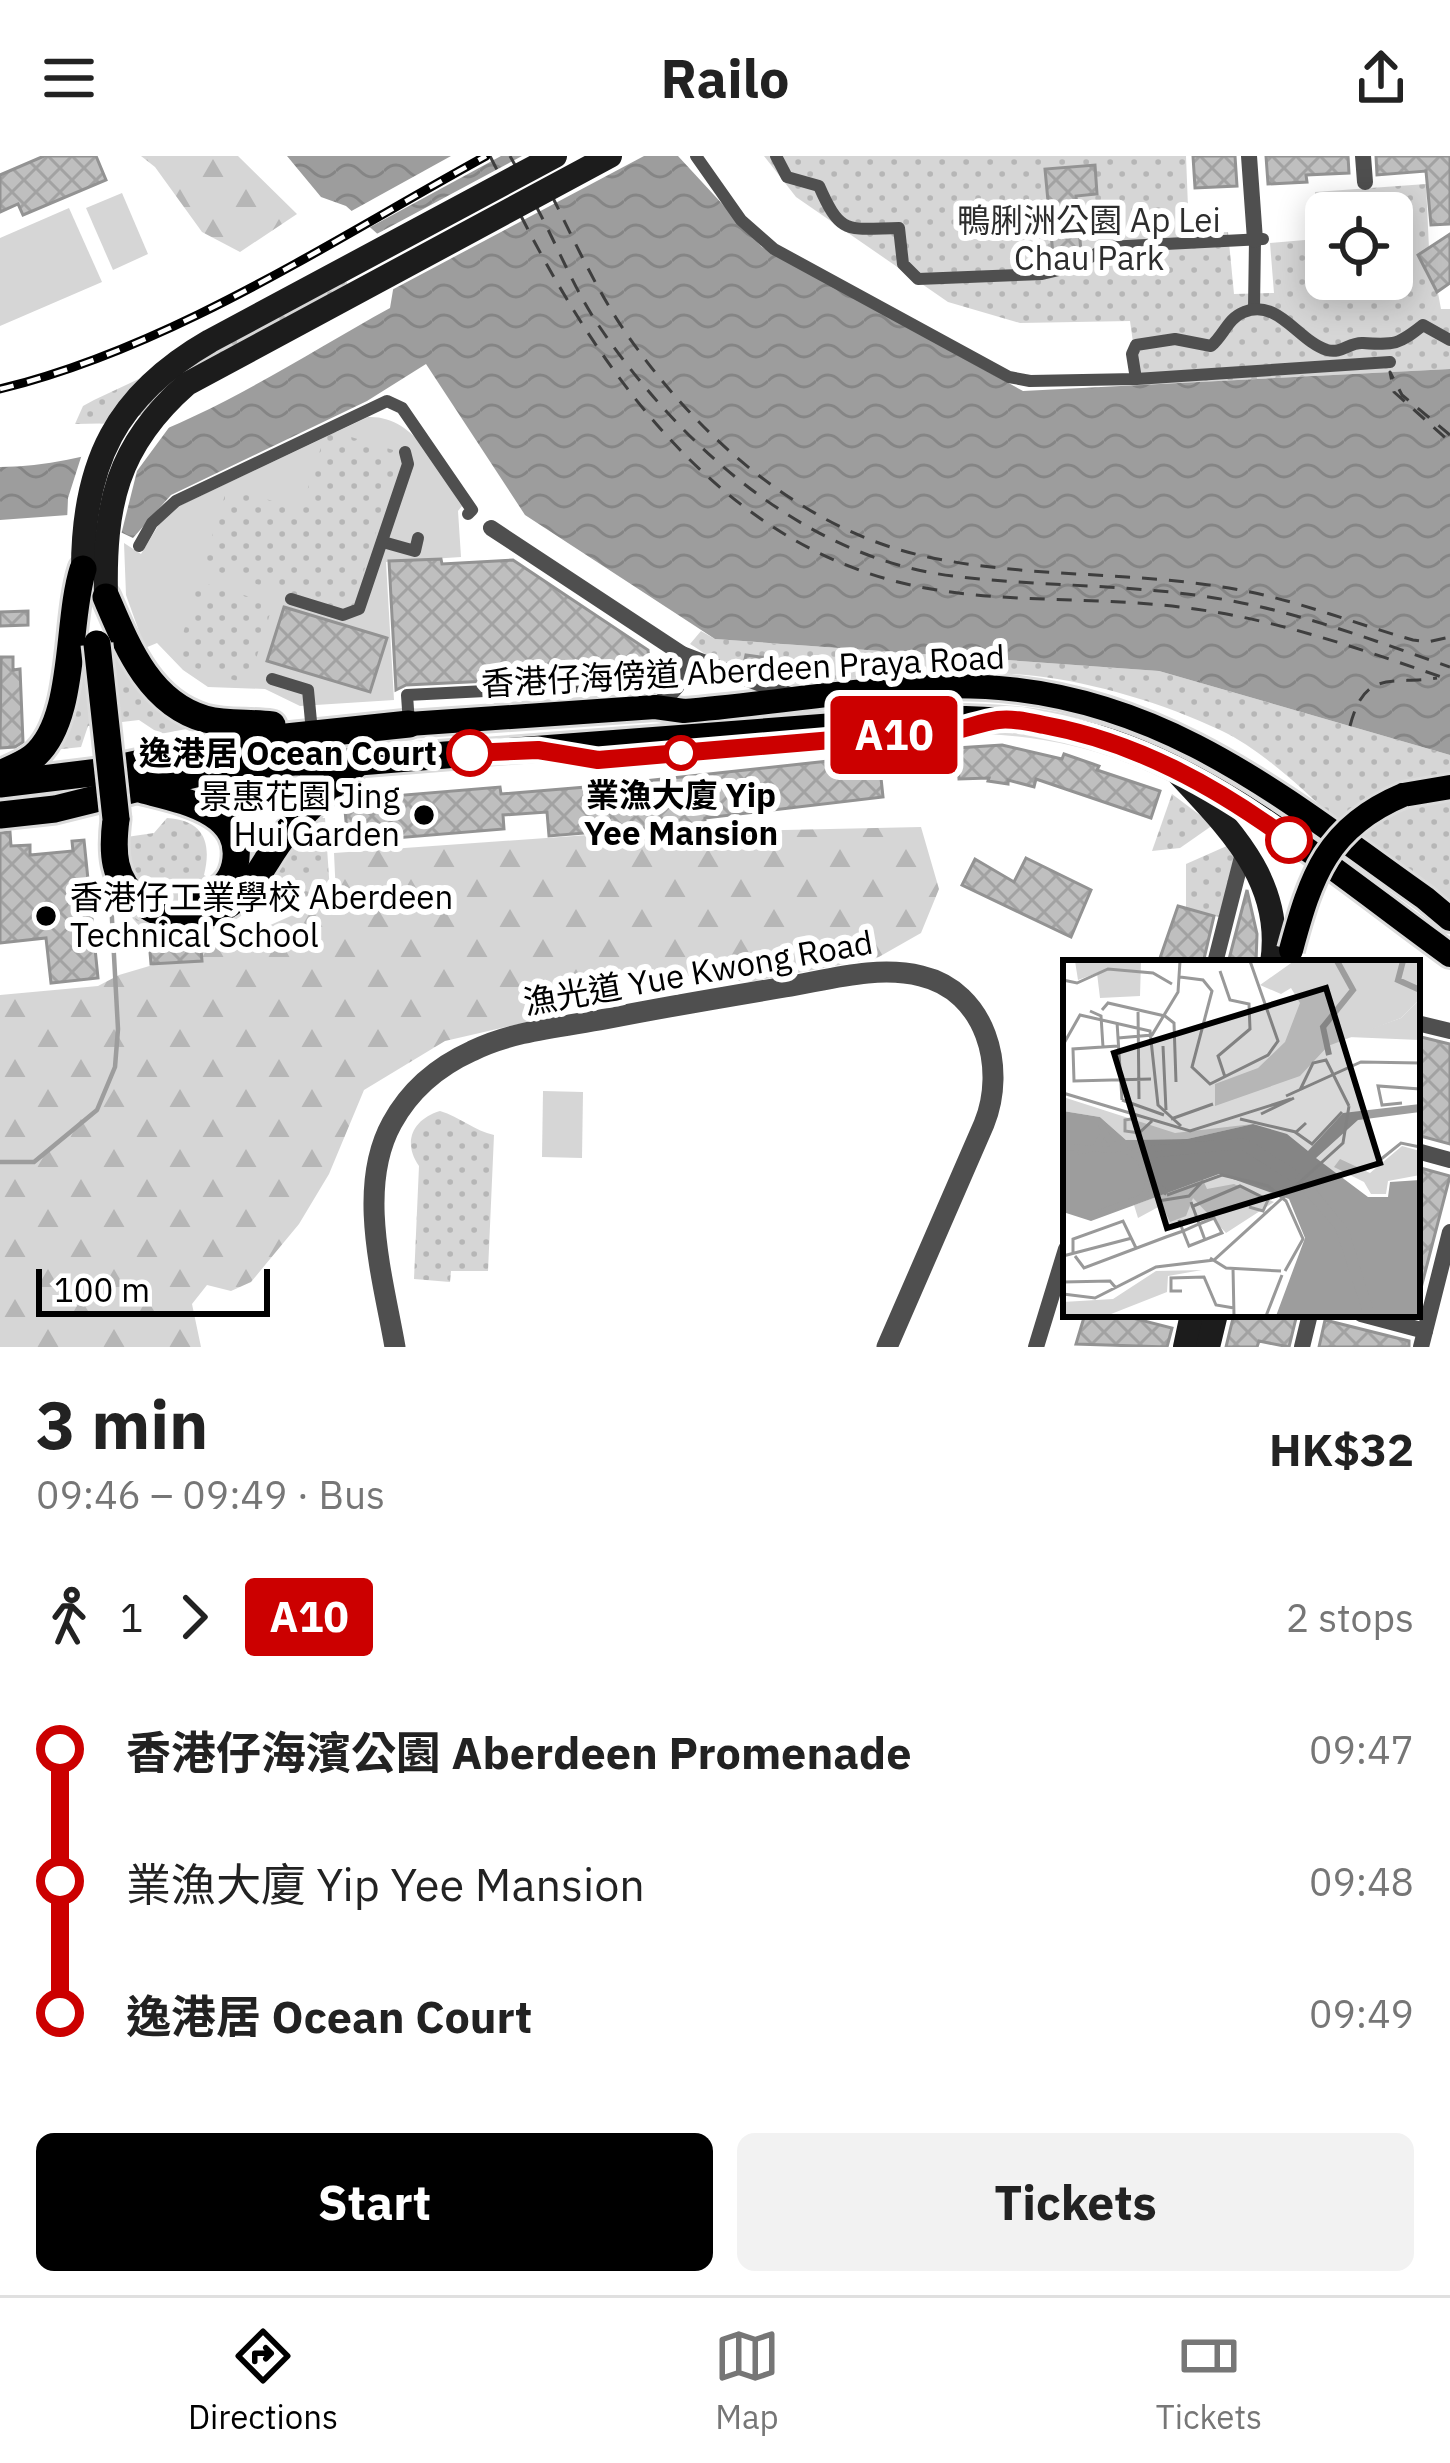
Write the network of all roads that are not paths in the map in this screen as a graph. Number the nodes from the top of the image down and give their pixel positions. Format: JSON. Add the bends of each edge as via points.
{"nodes":[{"id":1,"x":555,"y":156,"type":"edge"},
{"id":2,"x":610,"y":156,"type":"edge"},
{"id":3,"x":695,"y":156,"type":"edge"},
{"id":4,"x":776,"y":156,"type":"edge"},
{"id":5,"x":1250,"y":156,"type":"edge"},
{"id":6,"x":1363,"y":156,"type":"edge"},
{"id":7,"x":1365,"y":182,"type":"dead end"},
{"id":8,"x":1259,"y":240,"type":"junction"},
{"id":9,"x":1254,"y":308,"type":"junction"},
{"id":10,"x":1450,"y":340,"type":"edge"},
{"id":11,"x":1372,"y":344,"type":"junction"},
{"id":12,"x":1325,"y":349,"type":"junction"},
{"id":13,"x":1390,"y":362,"type":"dead end"},
{"id":14,"x":1370,"y":363,"type":"junction"},
{"id":15,"x":1315,"y":367,"type":"junction"},
{"id":16,"x":1136,"y":379,"type":"junction"},
{"id":17,"x":405,"y":452,"type":"dead end"},
{"id":18,"x":470,"y":512,"type":"dead end"},
{"id":19,"x":491,"y":528,"type":"dead end"},
{"id":20,"x":418,"y":538,"type":"dead end"},
{"id":21,"x":383,"y":542,"type":"junction"},
{"id":22,"x":139,"y":546,"type":"dead end"},
{"id":23,"x":83,"y":569,"type":"junction"},
{"id":24,"x":291,"y":598,"type":"dead end"},
{"id":25,"x":102,"y":605,"type":"junction"},
{"id":26,"x":682,"y":654,"type":"junction"},
{"id":27,"x":272,"y":680,"type":"dead end"},
{"id":28,"x":651,"y":695,"type":"junction"},
{"id":29,"x":798,"y":698,"type":"junction"},
{"id":30,"x":409,"y":724,"type":"junction"},
{"id":31,"x":312,"y":732,"type":"junction"},
{"id":32,"x":458,"y":754,"type":"joint"},
{"id":33,"x":359,"y":762,"type":"junction"},
{"id":34,"x":1173,"y":768,"type":"junction"},
{"id":35,"x":0,"y":774,"type":"edge"},
{"id":36,"x":0,"y":784,"type":"edge"},
{"id":37,"x":1450,"y":787,"type":"edge"},
{"id":38,"x":143,"y":790,"type":"junction"},
{"id":39,"x":1450,"y":798,"type":"edge"},
{"id":40,"x":1405,"y":800,"type":"junction"},
{"id":41,"x":0,"y":814,"type":"edge"},
{"id":42,"x":1244,"y":849,"type":"junction"},
{"id":43,"x":234,"y":888,"type":"junction"},
{"id":44,"x":1425,"y":898,"type":"junction"},
{"id":45,"x":1450,"y":908,"type":"edge"},
{"id":46,"x":1450,"y":920,"type":"edge"},
{"id":47,"x":1450,"y":955,"type":"edge"},
{"id":48,"x":1290,"y":958,"type":"edge"},
{"id":49,"x":1216,"y":960,"type":"edge"},
{"id":50,"x":1420,"y":1024,"type":"edge"},
{"id":51,"x":1450,"y":1031,"type":"edge"},
{"id":52,"x":1420,"y":1152,"type":"edge"},
{"id":53,"x":1450,"y":1160,"type":"edge"},
{"id":54,"x":1450,"y":1232,"type":"edge"},
{"id":55,"x":1057,"y":1287,"type":"edge"},
{"id":56,"x":1195,"y":1317,"type":"edge"},
{"id":57,"x":1197,"y":1317,"type":"edge"},
{"id":58,"x":1309,"y":1317,"type":"edge"},
{"id":59,"x":1368,"y":1317,"type":"edge"},
{"id":60,"x":1423,"y":1339,"type":"edge"},
{"id":61,"x":395,"y":1347,"type":"edge"},
{"id":62,"x":886,"y":1347,"type":"edge"},
{"id":63,"x":1036,"y":1347,"type":"edge"},
{"id":64,"x":1185,"y":1347,"type":"edge"},
{"id":65,"x":1208,"y":1347,"type":"edge"},
{"id":66,"x":1302,"y":1347,"type":"edge"}],
"edges":[{"from":1,"to":23,"type":"main road","via":[[165,371],[100,456],[83,514]]},
{"from":2,"to":25,"type":"main road","via":[[187,383],[143,430],[120,474]]},
{"from":3,"to":16,"type":"street","via":[[741,220],[774,249],[1009,377]]},
{"from":4,"to":8,"type":"street","via":[[787,177],[819,186],[840,224],[899,228],[903,264],[918,279],[1063,270],[1107,247]]},
{"from":5,"to":8,"type":"street"},
{"from":6,"to":7,"type":"street"},
{"from":8,"to":9,"type":"street"},
{"from":9,"to":12,"type":"street"},
{"from":9,"to":16,"type":"street","via":[[1236,315],[1211,346],[1139,343],[1132,354]]},
{"from":10,"to":11,"type":"street","via":[[1423,326],[1395,344]]},
{"from":11,"to":12,"type":"street"},
{"from":11,"to":14,"type":"street"},
{"from":12,"to":15,"type":"street"},
{"from":13,"to":14,"type":"street"},
{"from":14,"to":15,"type":"street"},
{"from":15,"to":16,"type":"street"},
{"from":17,"to":21,"type":"street"},
{"from":18,"to":22,"type":"street","via":[[402,408],[387,401],[176,501]]},
{"from":19,"to":26,"type":"street"},
{"from":20,"to":21,"type":"street","via":[[415,551]]},
{"from":21,"to":24,"type":"street","via":[[355,613]]},
{"from":23,"to":25,"type":"highway"},
{"from":23,"to":35,"type":"highway","via":[[59,717],[32,758]]},
{"from":25,"to":31,"type":"highway","via":[[143,673],[181,708],[206,720]]},
{"from":25,"to":43,"type":"highway","bridge":true,"via":[[116,819],[135,869],[182,901]]},
{"from":26,"to":28,"type":"street","via":[[680,684]]},
{"from":26,"to":29,"type":"street"},
{"from":27,"to":31,"type":"street","via":[[308,690]]},
{"from":28,"to":29,"type":"main road","name":"香港仔海傍道 Aberdeen Praya Road","via":[[684,711]]},
{"from":28,"to":30,"type":"main road","name":"香港仔海傍道 Aberdeen Praya Road"},
{"from":28,"to":30,"type":"street","name":"香港仔海傍道 Aberdeen Praya Road","via":[[407,695]]},
{"from":29,"to":44,"type":"main road","name":"香港仔海傍道 Aberdeen Praya Road","via":[[982,687],[1127,714],[1223,758]]},
{"from":30,"to":31,"type":"highway","name":"香港仔海傍道 Aberdeen Praya Road"},
{"from":31,"to":36,"type":"highway","name":"香港仔海傍道 Aberdeen Praya Road"},
{"from":32,"to":33,"type":"highway","name":"香港仔海傍道 Aberdeen Praya Road"},
{"from":32,"to":34,"type":"main road","name":"香港仔海傍道 Aberdeen Praya Road","via":[[1000,719],[1102,739]]},
{"from":33,"to":38,"type":"highway","name":"香港仔海傍道 Aberdeen Praya Road","via":[[212,770]]},
{"from":33,"to":43,"type":"highway"},
{"from":34,"to":42,"type":"main road"},
{"from":34,"to":47,"type":"main road","name":"香港仔海傍道 Aberdeen Praya Road"},
{"from":37,"to":40,"type":"main road"},
{"from":38,"to":41,"type":"highway","name":"香港仔海傍道 Aberdeen Praya Road"},
{"from":38,"to":43,"type":"highway","via":[[222,820],[234,841]]},
{"from":39,"to":40,"type":"main road"},
{"from":40,"to":48,"type":"main road","bridge":true,"via":[[1363,814],[1335,842],[1308,891]]},
{"from":42,"to":48,"type":"main road"},
{"from":42,"to":49,"type":"street"},
{"from":44,"to":45,"type":"main road"},
{"from":44,"to":46,"type":"main road","name":"香港仔海傍道 Aberdeen Praya Road"},
{"from":50,"to":51,"type":"street"},
{"from":52,"to":53,"type":"street"},
{"from":54,"to":60,"type":"street"},
{"from":55,"to":63,"type":"street"},
{"from":56,"to":64,"type":"main road"},
{"from":57,"to":65,"type":"main road"},
{"from":58,"to":66,"type":"street"},
{"from":59,"to":60,"type":"street"},
{"from":61,"to":62,"type":"street","name":"漁光道 Yue Kwong Road","via":[[377,1160],[400,1109],[436,1072],[480,1047],[532,1033],[892,972],[935,980],[967,1004],[991,1048],[994,1087]]}]}
